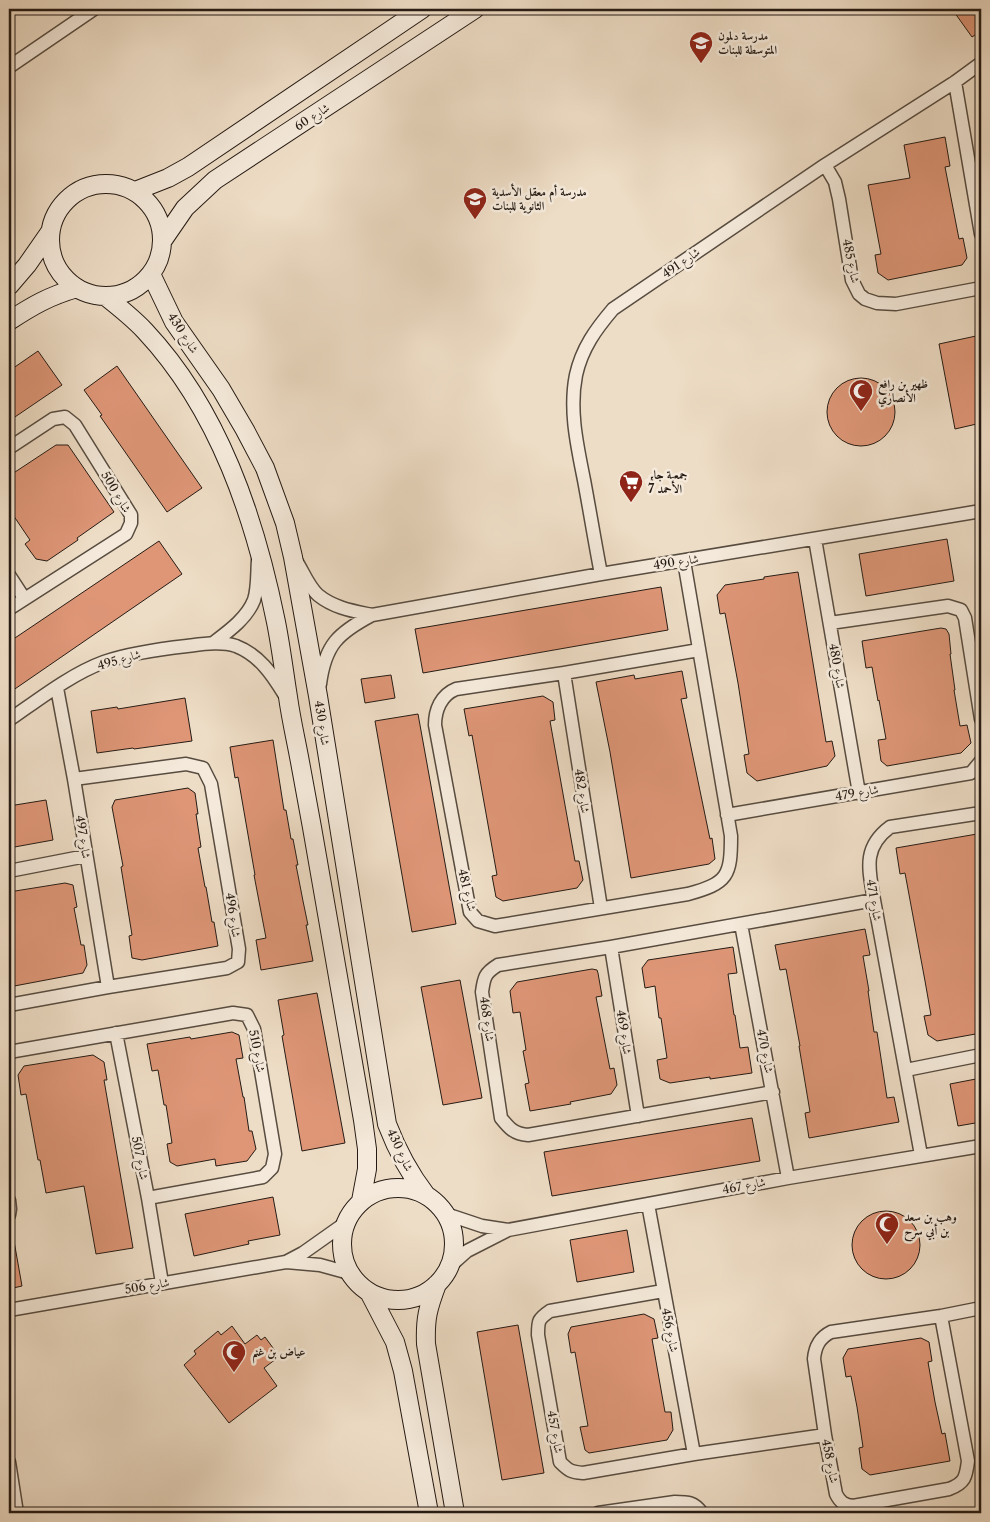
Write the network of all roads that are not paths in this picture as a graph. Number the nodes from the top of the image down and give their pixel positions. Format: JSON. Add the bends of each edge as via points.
{"nodes":[{"id":1,"x":94,"y":9,"type":"edge"},
{"id":2,"x":422,"y":9,"type":"edge"},
{"id":3,"x":475,"y":9,"type":"edge"},
{"id":4,"x":981,"y":63,"type":"edge"},
{"id":5,"x":9,"y":67,"type":"edge"},
{"id":6,"x":955,"y":82,"type":"junction"},
{"id":7,"x":825,"y":165,"type":"junction"},
{"id":8,"x":135,"y":191,"type":"junction"},
{"id":9,"x":50,"y":232,"type":"junction"},
{"id":10,"x":981,"y":234,"type":"edge"},
{"id":11,"x":163,"y":240,"type":"junction"},
{"id":12,"x":151,"y":274,"type":"junction"},
{"id":13,"x":9,"y":286,"type":"edge"},
{"id":14,"x":77,"y":288,"type":"junction"},
{"id":15,"x":981,"y":288,"type":"edge"},
{"id":16,"x":105,"y":296,"type":"junction"},
{"id":17,"x":9,"y":322,"type":"edge"},
{"id":18,"x":9,"y":448,"type":"edge"},
{"id":19,"x":981,"y":511,"type":"edge"},
{"id":20,"x":815,"y":539,"type":"junction"},
{"id":21,"x":259,"y":550,"type":"junction"},
{"id":22,"x":294,"y":557,"type":"junction"},
{"id":23,"x":684,"y":561,"type":"junction"},
{"id":24,"x":601,"y":574,"type":"junction"},
{"id":25,"x":9,"y":575,"type":"edge"},
{"id":26,"x":24,"y":598,"type":"junction"},
{"id":27,"x":9,"y":609,"type":"edge"},
{"id":28,"x":372,"y":615,"type":"junction"},
{"id":29,"x":830,"y":623,"type":"junction"},
{"id":30,"x":213,"y":643,"type":"junction"},
{"id":31,"x":699,"y":650,"type":"junction"},
{"id":32,"x":564,"y":673,"type":"junction"},
{"id":33,"x":57,"y":688,"type":"junction"},
{"id":34,"x":318,"y":696,"type":"junction"},
{"id":35,"x":288,"y":700,"type":"junction"},
{"id":36,"x":981,"y":719,"type":"edge"},
{"id":37,"x":9,"y":720,"type":"edge"},
{"id":38,"x":981,"y":761,"type":"edge"},
{"id":39,"x":74,"y":779,"type":"junction"},
{"id":40,"x":859,"y":793,"type":"junction"},
{"id":41,"x":981,"y":813,"type":"edge"},
{"id":42,"x":727,"y":815,"type":"junction"},
{"id":43,"x":86,"y":856,"type":"junction"},
{"id":44,"x":9,"y":871,"type":"edge"},
{"id":45,"x":874,"y":900,"type":"junction"},
{"id":46,"x":601,"y":908,"type":"junction"},
{"id":47,"x":741,"y":924,"type":"junction"},
{"id":48,"x":611,"y":947,"type":"junction"},
{"id":49,"x":108,"y":987,"type":"junction"},
{"id":50,"x":9,"y":1005,"type":"edge"},
{"id":51,"x":116,"y":1033,"type":"junction"},
{"id":52,"x":9,"y":1052,"type":"edge"},
{"id":53,"x":981,"y":1055,"type":"edge"},
{"id":54,"x":906,"y":1070,"type":"junction"},
{"id":55,"x":772,"y":1092,"type":"junction"},
{"id":56,"x":638,"y":1116,"type":"junction"},
{"id":57,"x":981,"y":1146,"type":"edge"},
{"id":58,"x":921,"y":1155,"type":"junction"},
{"id":59,"x":788,"y":1178,"type":"junction"},
{"id":60,"x":426,"y":1195,"type":"junction"},
{"id":61,"x":148,"y":1198,"type":"junction"},
{"id":62,"x":9,"y":1200,"type":"edge"},
{"id":63,"x":361,"y":1201,"type":"junction"},
{"id":64,"x":648,"y":1204,"type":"junction"},
{"id":65,"x":446,"y":1214,"type":"junction"},
{"id":66,"x":9,"y":1215,"type":"edge"},
{"id":67,"x":344,"y":1224,"type":"junction"},
{"id":68,"x":508,"y":1230,"type":"junction"},
{"id":69,"x":286,"y":1262,"type":"junction"},
{"id":70,"x":449,"y":1267,"type":"junction"},
{"id":71,"x":349,"y":1273,"type":"junction"},
{"id":72,"x":162,"y":1283,"type":"junction"},
{"id":73,"x":437,"y":1284,"type":"junction"},
{"id":74,"x":663,"y":1291,"type":"junction"},
{"id":75,"x":369,"y":1292,"type":"junction"},
{"id":76,"x":981,"y":1308,"type":"edge"},
{"id":77,"x":9,"y":1310,"type":"edge"},
{"id":78,"x":941,"y":1316,"type":"junction"},
{"id":79,"x":825,"y":1435,"type":"junction"},
{"id":80,"x":694,"y":1454,"type":"junction"},
{"id":81,"x":9,"y":1462,"type":"edge"},
{"id":82,"x":17,"y":1513,"type":"edge"},
{"id":83,"x":429,"y":1513,"type":"edge"},
{"id":84,"x":456,"y":1513,"type":"edge"},
{"id":85,"x":598,"y":1513,"type":"edge"},
{"id":86,"x":702,"y":1513,"type":"edge"}],
"edges":[{"from":1,"to":5,"type":"street"},
{"from":2,"to":8,"type":"street","via":[[188,167]]},
{"from":3,"to":11,"type":"street","name":"شارع 60","via":[[215,180],[185,208]]},
{"from":4,"to":6,"type":"street","name":"شارع 491"},
{"from":6,"to":7,"type":"street","name":"شارع 491"},
{"from":6,"to":10,"type":"street"},
{"from":7,"to":15,"type":"street","name":"شارع 485","via":[[835,182],[852,280],[865,299],[896,304]]},
{"from":7,"to":24,"type":"street","name":"شارع 491","via":[[614,309],[595,330],[576,374],[574,428]]},
{"from":8,"to":9,"type":"street","via":[[106,183],[77,191],[56,212]]},
{"from":8,"to":11,"type":"street","via":[[156,212]]},
{"from":9,"to":13,"type":"street"},
{"from":9,"to":14,"type":"street","via":[[53,260],[62,276]]},
{"from":11,"to":12,"type":"street","via":[[160,258]]},
{"from":12,"to":16,"type":"street","via":[[122,294]]},
{"from":12,"to":22,"type":"street","name":"شارع 430","via":[[174,322],[221,390],[265,468]]},
{"from":14,"to":16,"type":"street"},
{"from":14,"to":17,"type":"street","via":[[47,298]]},
{"from":16,"to":21,"type":"street","name":"شارع 430","via":[[144,330],[197,400],[246,508]]},
{"from":18,"to":26,"type":"street","name":"شارع 500","via":[[53,419],[65,418],[75,425],[131,515],[126,534]]},
{"from":19,"to":20,"type":"street","name":"شارع 490"},
{"from":20,"to":23,"type":"street","name":"شارع 490"},
{"from":20,"to":29,"type":"street","name":"شارع 480"},
{"from":21,"to":30,"type":"street","via":[[255,598],[241,619]]},
{"from":21,"to":35,"type":"street","name":"شارع 430","via":[[276,624]]},
{"from":22,"to":28,"type":"street","name":"شارع 490","via":[[317,594],[345,610]]},
{"from":22,"to":34,"type":"street","name":"شارع 430"},
{"from":23,"to":24,"type":"street","name":"شارع 490"},
{"from":23,"to":31,"type":"street","name":"شارع 481"},
{"from":24,"to":28,"type":"street","name":"شارع 490"},
{"from":25,"to":26,"type":"street"},
{"from":26,"to":27,"type":"street","name":"شارع 500"},
{"from":28,"to":34,"type":"street","name":"شارع 490","via":[[340,635],[329,650]]},
{"from":29,"to":36,"type":"street","via":[[948,606],[961,610]]},
{"from":29,"to":40,"type":"street","name":"شارع 480"},
{"from":30,"to":33,"type":"street","name":"شارع 495","via":[[163,648],[104,662]]},
{"from":30,"to":35,"type":"street","name":"شارع 495","via":[[235,646],[262,662]]},
{"from":31,"to":32,"type":"street","name":"شارع 481"},
{"from":31,"to":42,"type":"street","name":"شارع 481"},
{"from":32,"to":46,"type":"street","name":"شارع 482"},
{"from":32,"to":46,"type":"street","name":"شارع 481","via":[[448,692],[435,714],[435,725],[470,912],[478,921],[495,926]]},
{"from":33,"to":37,"type":"street","name":"شارع 495"},
{"from":33,"to":39,"type":"street","name":"شارع 497"},
{"from":34,"to":60,"type":"street","name":"شارع 430","via":[[387,1124],[396,1148]]},
{"from":35,"to":63,"type":"street","name":"شارع 430","via":[[364,1120],[368,1169]]},
{"from":38,"to":40,"type":"street","name":"شارع 479","via":[[971,773]]},
{"from":39,"to":43,"type":"street","name":"شارع 497"},
{"from":39,"to":49,"type":"street","name":"شارع 496","via":[[186,764],[203,768],[211,784],[239,948],[238,962],[227,968]]},
{"from":40,"to":42,"type":"street","name":"شارع 479"},
{"from":41,"to":45,"type":"street","name":"شارع 471","via":[[890,828],[879,835],[871,848],[869,869]]},
{"from":42,"to":46,"type":"street","name":"شارع 481","via":[[731,862],[725,877],[707,889],[688,894]]},
{"from":43,"to":44,"type":"street"},
{"from":43,"to":49,"type":"street","name":"شارع 497"},
{"from":45,"to":47,"type":"street","name":"شارع 468"},
{"from":45,"to":54,"type":"street","name":"شارع 471"},
{"from":47,"to":48,"type":"street","name":"شارع 468"},
{"from":47,"to":55,"type":"street","name":"شارع 470"},
{"from":48,"to":56,"type":"street","name":"شارع 469"},
{"from":48,"to":56,"type":"street","name":"شارع 468","via":[[498,965],[484,977],[482,992],[501,1118],[510,1129],[528,1135]]},
{"from":49,"to":50,"type":"street","name":"شارع 496"},
{"from":51,"to":52,"type":"street","name":"شارع 510"},
{"from":51,"to":61,"type":"street","name":"شارع 507"},
{"from":51,"to":61,"type":"street","name":"شارع 510","via":[[233,1013],[247,1015],[254,1029],[275,1154],[272,1168],[263,1177]]},
{"from":53,"to":54,"type":"street"},
{"from":54,"to":58,"type":"street","name":"شارع 471"},
{"from":55,"to":56,"type":"street","name":"شارع 468"},
{"from":55,"to":59,"type":"street","name":"شارع 470"},
{"from":57,"to":58,"type":"street","name":"شارع 467"},
{"from":58,"to":59,"type":"street","name":"شارع 467"},
{"from":59,"to":64,"type":"street","name":"شارع 467"},
{"from":60,"to":63,"type":"street","via":[[413,1190],[386,1189]]},
{"from":60,"to":65,"type":"street"},
{"from":61,"to":72,"type":"street","name":"شارع 507"},
{"from":62,"to":66,"type":"street"},
{"from":63,"to":67,"type":"street"},
{"from":64,"to":68,"type":"street","name":"شارع 467"},
{"from":64,"to":74,"type":"street","name":"شارع 456"},
{"from":65,"to":68,"type":"street","name":"شارع 467","via":[[482,1226]]},
{"from":65,"to":70,"type":"street","via":[[454,1240]]},
{"from":67,"to":69,"type":"street","name":"شارع 506"},
{"from":67,"to":71,"type":"street","via":[[341,1240]]},
{"from":68,"to":70,"type":"street","name":"شارع 467","via":[[468,1251]]},
{"from":69,"to":71,"type":"street","name":"شارع 506","via":[[320,1265]]},
{"from":69,"to":72,"type":"street","name":"شارع 506"},
{"from":70,"to":73,"type":"street"},
{"from":71,"to":75,"type":"street"},
{"from":72,"to":77,"type":"street","name":"شارع 506"},
{"from":73,"to":75,"type":"street","via":[[412,1299],[382,1298]]},
{"from":73,"to":84,"type":"street","via":[[428,1307],[426,1344]]},
{"from":74,"to":80,"type":"street","name":"شارع 456"},
{"from":74,"to":80,"type":"street","name":"شارع 457","via":[[550,1311],[538,1322],[560,1462],[572,1472],[583,1473]]},
{"from":75,"to":83,"type":"street","via":[[394,1342],[403,1371]]},
{"from":76,"to":78,"type":"street","name":"شارع 458"},
{"from":78,"to":79,"type":"street","name":"شارع 458","via":[[831,1332],[824,1336],[815,1349],[814,1359]]},
{"from":78,"to":79,"type":"street","name":"شارع 458","via":[[968,1461],[963,1481],[949,1489],[845,1505],[836,1494]]},
{"from":79,"to":80,"type":"street","name":"شارع 457"},
{"from":81,"to":82,"type":"street"},
{"from":85,"to":86,"type":"street","via":[[687,1502],[697,1506]]}]}
